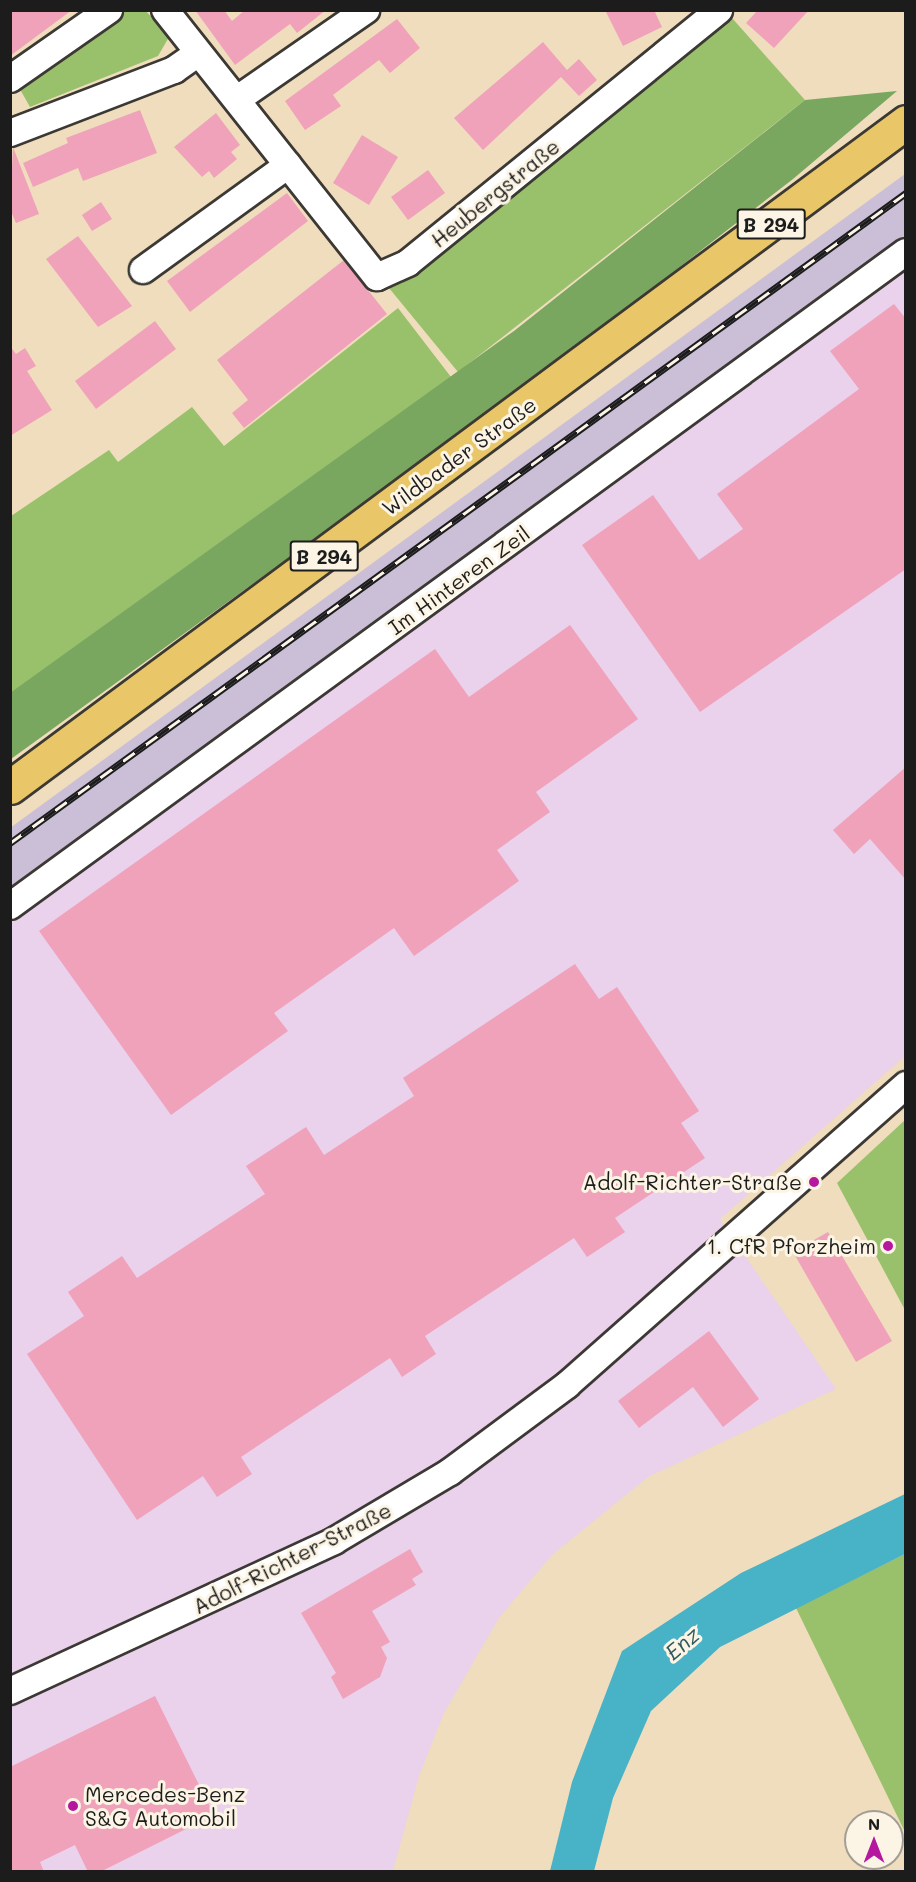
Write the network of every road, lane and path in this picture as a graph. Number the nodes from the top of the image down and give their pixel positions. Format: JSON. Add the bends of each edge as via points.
{"nodes":[{"id":1,"x":109,"y":10,"type":"edge"},
{"id":2,"x":165,"y":10,"type":"edge"},
{"id":3,"x":366,"y":10,"type":"edge"},
{"id":4,"x":719,"y":10,"type":"edge"},
{"id":5,"x":198,"y":53,"type":"junction"},
{"id":6,"x":10,"y":79,"type":"edge"},
{"id":7,"x":239,"y":98,"type":"junction"},
{"id":8,"x":906,"y":122,"type":"edge"},
{"id":9,"x":10,"y":133,"type":"edge"},
{"id":10,"x":288,"y":165,"type":"junction"},
{"id":11,"x":906,"y":252,"type":"edge"},
{"id":12,"x":143,"y":270,"type":"dead end"},
{"id":13,"x":10,"y":787,"type":"edge"},
{"id":14,"x":10,"y":906,"type":"edge"},
{"id":15,"x":906,"y":1085,"type":"edge"},
{"id":16,"x":10,"y":1691,"type":"edge"}],
"edges":[{"from":1,"to":6,"type":"street"},
{"from":2,"to":5,"type":"street","name":"Heubergstraße"},
{"from":3,"to":7,"type":"street"},
{"from":4,"to":10,"type":"street","name":"Heubergstraße","via":[[408,263],[377,278]]},
{"from":5,"to":7,"type":"street","name":"Heubergstraße"},
{"from":5,"to":9,"type":"street","via":[[174,70]]},
{"from":7,"to":10,"type":"street","name":"Heubergstraße"},
{"from":8,"to":13,"type":"main road","name":"Wildbader Straße","number":"B 294"},
{"from":10,"to":12,"type":"street"},
{"from":11,"to":14,"type":"street","name":"Im Hinteren Zeil"},
{"from":15,"to":16,"type":"street","name":"Adolf-Richter-Straße","via":[[567,1385],[450,1472],[334,1541]]}]}
